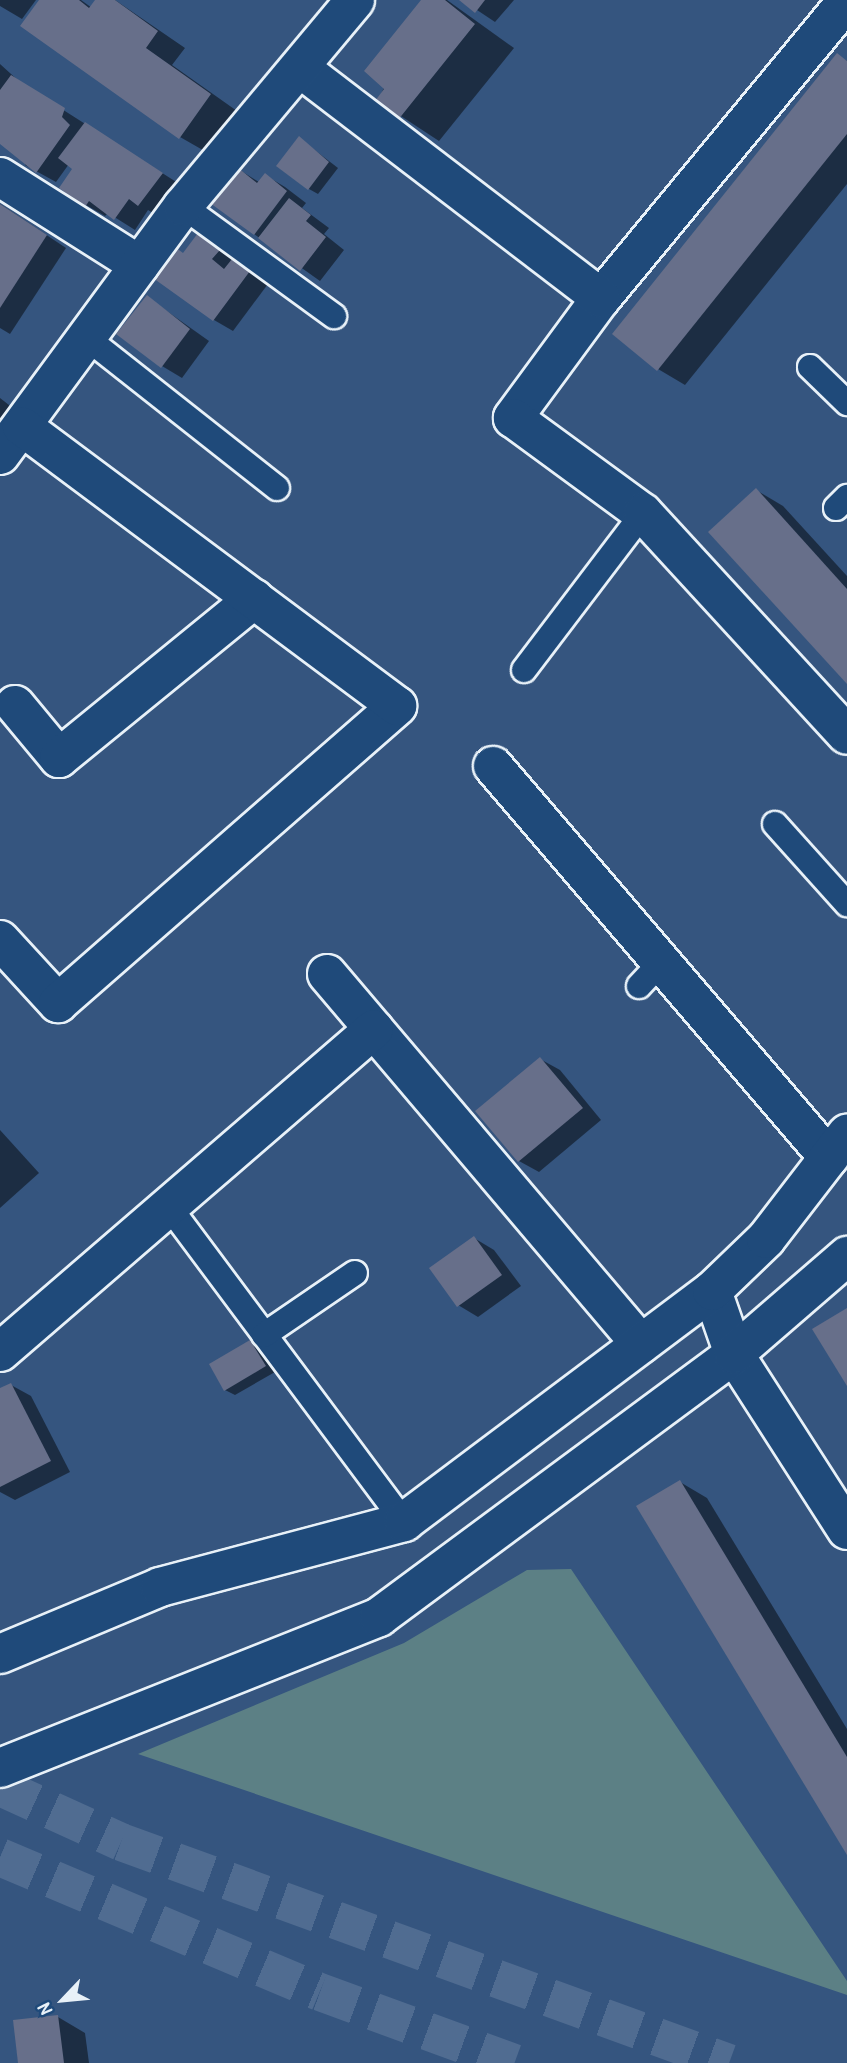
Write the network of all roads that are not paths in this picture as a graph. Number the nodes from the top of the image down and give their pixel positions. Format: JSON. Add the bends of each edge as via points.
{"nodes":[{"id":1,"x":355,"y":0,"type":"edge"},
{"id":2,"x":847,"y":1,"type":"edge"},
{"id":3,"x":300,"y":68,"type":"junction"},
{"id":4,"x":0,"y":177,"type":"edge"},
{"id":5,"x":183,"y":206,"type":"junction"},
{"id":6,"x":139,"y":265,"type":"junction"},
{"id":7,"x":601,"y":298,"type":"junction"},
{"id":8,"x":334,"y":316,"type":"dead end"},
{"id":9,"x":88,"y":338,"type":"junction"},
{"id":10,"x":810,"y":367,"type":"dead end"},
{"id":11,"x":847,"y":403,"type":"edge"},
{"id":12,"x":11,"y":440,"type":"edge"},
{"id":13,"x":277,"y":488,"type":"dead end"},
{"id":14,"x":643,"y":513,"type":"junction"},
{"id":15,"x":254,"y":599,"type":"junction"},
{"id":16,"x":524,"y":670,"type":"dead end"},
{"id":17,"x":15,"y":705,"type":"dead end"},
{"id":18,"x":847,"y":735,"type":"edge"},
{"id":19,"x":493,"y":766,"type":"dead end"},
{"id":20,"x":775,"y":824,"type":"dead end"},
{"id":21,"x":847,"y":904,"type":"edge"},
{"id":22,"x":0,"y":940,"type":"edge"},
{"id":23,"x":327,"y":974,"type":"dead end"},
{"id":24,"x":374,"y":1029,"type":"junction"},
{"id":25,"x":838,"y":1146,"type":"edge"},
{"id":26,"x":167,"y":1204,"type":"junction"},
{"id":27,"x":847,"y":1256,"type":"edge"},
{"id":28,"x":355,"y":1273,"type":"dead end"},
{"id":29,"x":712,"y":1291,"type":"junction"},
{"id":30,"x":264,"y":1335,"type":"junction"},
{"id":31,"x":640,"y":1344,"type":"junction"},
{"id":32,"x":0,"y":1352,"type":"edge"},
{"id":33,"x":734,"y":1354,"type":"junction"},
{"id":34,"x":404,"y":1521,"type":"junction"},
{"id":35,"x":847,"y":1530,"type":"edge"},
{"id":36,"x":0,"y":1654,"type":"edge"},
{"id":37,"x":0,"y":1768,"type":"edge"}],
"edges":[{"from":1,"to":3,"type":"street"},
{"from":2,"to":7,"type":"street"},
{"from":3,"to":5,"type":"street"},
{"from":3,"to":7,"type":"street"},
{"from":4,"to":6,"type":"street"},
{"from":5,"to":6,"type":"street"},
{"from":5,"to":8,"type":"lane"},
{"from":6,"to":9,"type":"street"},
{"from":7,"to":14,"type":"street","via":[[513,418]]},
{"from":9,"to":12,"type":"street"},
{"from":9,"to":13,"type":"lane"},
{"from":10,"to":11,"type":"lane"},
{"from":12,"to":15,"type":"street"},
{"from":14,"to":16,"type":"lane"},
{"from":14,"to":18,"type":"street"},
{"from":15,"to":17,"type":"street","via":[[59,758]]},
{"from":15,"to":22,"type":"street","via":[[397,706],[58,1003]]},
{"from":19,"to":25,"type":"street","via":[[650,974]]},
{"from":20,"to":21,"type":"lane"},
{"from":23,"to":24,"type":"street"},
{"from":24,"to":26,"type":"street"},
{"from":24,"to":31,"type":"street"},
{"from":25,"to":29,"type":"street","via":[[766,1239]]},
{"from":26,"to":30,"type":"lane"},
{"from":26,"to":32,"type":"street"},
{"from":27,"to":33,"type":"street"},
{"from":28,"to":30,"type":"lane"},
{"from":29,"to":31,"type":"street"},
{"from":29,"to":33,"type":"street"},
{"from":30,"to":34,"type":"lane"},
{"from":31,"to":34,"type":"street"},
{"from":33,"to":35,"type":"street"},
{"from":33,"to":37,"type":"street","via":[[379,1617]]},
{"from":34,"to":36,"type":"street","via":[[160,1587]]}]}
